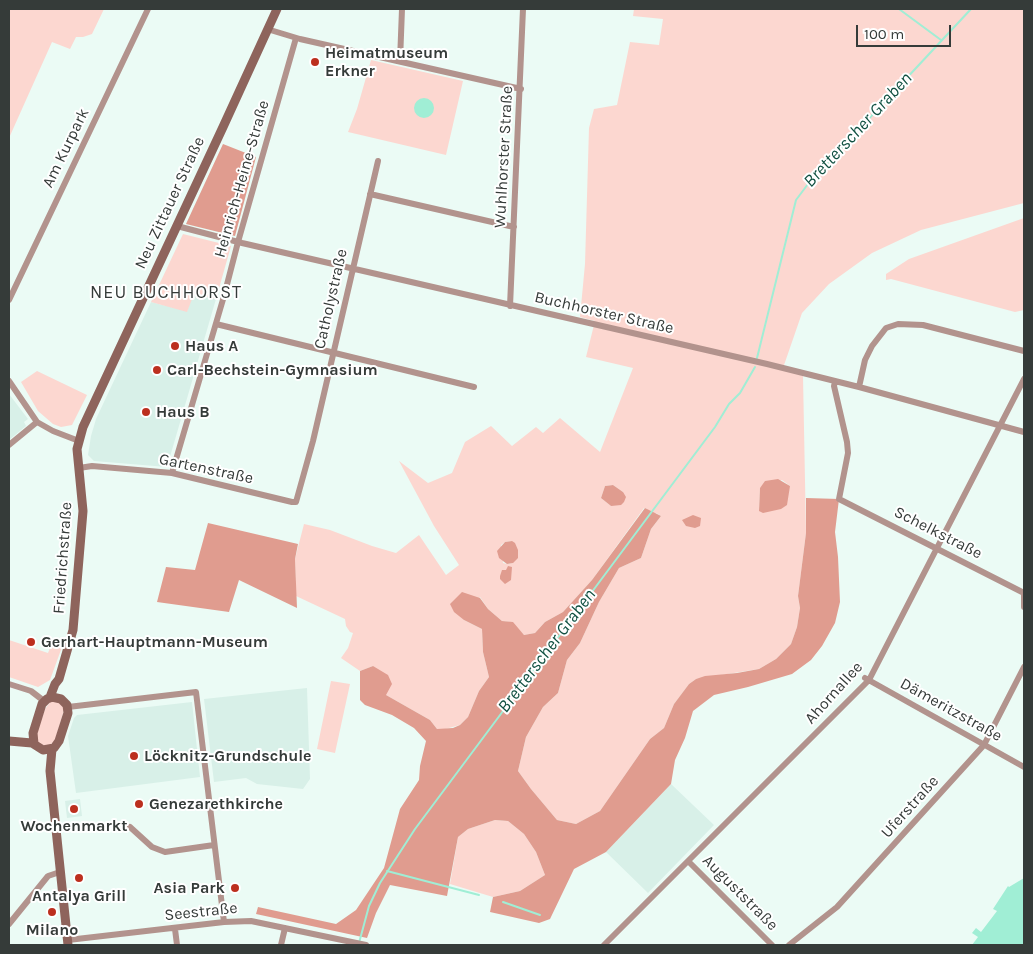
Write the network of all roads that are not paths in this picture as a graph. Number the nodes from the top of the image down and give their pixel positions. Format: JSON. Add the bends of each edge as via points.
{"nodes":[{"id":1,"x":148,"y":9,"type":"edge"},
{"id":2,"x":276,"y":9,"type":"edge"},
{"id":3,"x":402,"y":9,"type":"edge"},
{"id":4,"x":524,"y":9,"type":"edge"},
{"id":5,"x":267,"y":30,"type":"junction"},
{"id":6,"x":296,"y":38,"type":"junction"},
{"id":7,"x":400,"y":61,"type":"junction"},
{"id":8,"x":521,"y":89,"type":"junction"},
{"id":9,"x":378,"y":161,"type":"dead end"},
{"id":10,"x":370,"y":194,"type":"junction"},
{"id":11,"x":177,"y":226,"type":"junction"},
{"id":12,"x":514,"y":227,"type":"junction"},
{"id":13,"x":238,"y":242,"type":"junction"},
{"id":14,"x":353,"y":269,"type":"junction"},
{"id":15,"x":9,"y":300,"type":"edge"},
{"id":16,"x":510,"y":306,"type":"junction"},
{"id":17,"x":216,"y":324,"type":"junction"},
{"id":18,"x":1024,"y":352,"type":"edge"},
{"id":19,"x":333,"y":353,"type":"junction"},
{"id":20,"x":1024,"y":379,"type":"edge"},
{"id":21,"x":9,"y":381,"type":"edge"},
{"id":22,"x":835,"y":381,"type":"junction"},
{"id":23,"x":474,"y":387,"type":"dead end"},
{"id":24,"x":858,"y":387,"type":"junction"},
{"id":25,"x":37,"y":422,"type":"junction"},
{"id":26,"x":1000,"y":426,"type":"junction"},
{"id":27,"x":1024,"y":432,"type":"edge"},
{"id":28,"x":79,"y":441,"type":"junction"},
{"id":29,"x":9,"y":445,"type":"edge"},
{"id":30,"x":79,"y":468,"type":"junction"},
{"id":31,"x":172,"y":473,"type":"junction"},
{"id":32,"x":296,"y":502,"type":"joint"},
{"id":33,"x":936,"y":548,"type":"junction"},
{"id":34,"x":1024,"y":594,"type":"edge"},
{"id":35,"x":1024,"y":608,"type":"edge"},
{"id":36,"x":1024,"y":666,"type":"edge"},
{"id":37,"x":59,"y":679,"type":"junction"},
{"id":38,"x":867,"y":679,"type":"junction"},
{"id":39,"x":9,"y":684,"type":"edge"},
{"id":40,"x":61,"y":698,"type":"junction"},
{"id":41,"x":47,"y":699,"type":"junction"},
{"id":42,"x":68,"y":707,"type":"junction"},
{"id":43,"x":33,"y":733,"type":"junction"},
{"id":44,"x":10,"y":741,"type":"edge"},
{"id":45,"x":984,"y":745,"type":"junction"},
{"id":46,"x":37,"y":747,"type":"junction"},
{"id":47,"x":52,"y":749,"type":"junction"},
{"id":48,"x":1024,"y":766,"type":"edge"},
{"id":49,"x":50,"y":771,"type":"junction"},
{"id":50,"x":130,"y":827,"type":"dead end"},
{"id":51,"x":214,"y":845,"type":"junction"},
{"id":52,"x":688,"y":861,"type":"junction"},
{"id":53,"x":60,"y":872,"type":"junction"},
{"id":54,"x":224,"y":922,"type":"junction"},
{"id":55,"x":9,"y":924,"type":"edge"},
{"id":56,"x":284,"y":928,"type":"junction"},
{"id":57,"x":175,"y":929,"type":"junction"},
{"id":58,"x":68,"y":943,"type":"edge"},
{"id":59,"x":177,"y":945,"type":"edge"},
{"id":60,"x":281,"y":945,"type":"edge"},
{"id":61,"x":364,"y":945,"type":"edge"},
{"id":62,"x":604,"y":945,"type":"edge"},
{"id":63,"x":772,"y":945,"type":"edge"},
{"id":64,"x":789,"y":945,"type":"edge"}],
"edges":[{"from":1,"to":15,"type":"street","name":"Am Kurpark"},
{"from":2,"to":5,"type":"main road","name":"Neu Zittauer Straße"},
{"from":3,"to":7,"type":"street"},
{"from":4,"to":8,"type":"street","name":"Wuhlhorster Straße"},
{"from":5,"to":6,"type":"street"},
{"from":5,"to":11,"type":"main road","name":"Neu Zittauer Straße"},
{"from":6,"to":7,"type":"street"},
{"from":6,"to":13,"type":"street","name":"Heinrich-Heine-Straße"},
{"from":7,"to":8,"type":"street"},
{"from":8,"to":12,"type":"street","name":"Wuhlhorster Straße"},
{"from":9,"to":10,"type":"street","name":"Catholystraße"},
{"from":10,"to":12,"type":"street"},
{"from":10,"to":14,"type":"street","name":"Catholystraße"},
{"from":11,"to":13,"type":"street","name":"Buchhorster Straße"},
{"from":11,"to":28,"type":"main road","name":"Neu Zittauer Straße"},
{"from":12,"to":16,"type":"street","name":"Wuhlhorster Straße"},
{"from":13,"to":14,"type":"street","name":"Buchhorster Straße"},
{"from":13,"to":17,"type":"street","name":"Heinrich-Heine-Straße"},
{"from":14,"to":16,"type":"street","name":"Buchhorster Straße"},
{"from":14,"to":19,"type":"street","name":"Catholystraße"},
{"from":16,"to":22,"type":"street","name":"Buchhorster Straße"},
{"from":17,"to":19,"type":"street"},
{"from":17,"to":31,"type":"street","name":"Heinrich-Heine-Straße"},
{"from":18,"to":24,"type":"street","via":[[923,325],[898,324],[886,328],[872,346]]},
{"from":19,"to":23,"type":"street"},
{"from":19,"to":32,"type":"street","name":"Catholystraße"},
{"from":20,"to":26,"type":"street","name":"Ahornallee"},
{"from":21,"to":25,"type":"street"},
{"from":22,"to":24,"type":"street","name":"Buchhorster Straße"},
{"from":22,"to":33,"type":"street","name":"Schelkstraße","via":[[848,453],[839,499]]},
{"from":24,"to":26,"type":"street","name":"Buchhorster Straße"},
{"from":25,"to":28,"type":"street"},
{"from":25,"to":29,"type":"street"},
{"from":26,"to":27,"type":"street","name":"Buchhorster Straße"},
{"from":26,"to":33,"type":"street","name":"Ahornallee"},
{"from":28,"to":30,"type":"main road","name":"Neu Zittauer Straße"},
{"from":30,"to":31,"type":"street","name":"Gartenstraße","via":[[92,466]]},
{"from":30,"to":37,"type":"main road","name":"Friedrichstraße","via":[[82,510],[74,622]]},
{"from":31,"to":32,"type":"street","name":"Gartenstraße"},
{"from":33,"to":34,"type":"street","name":"Schelkstraße"},
{"from":33,"to":38,"type":"street","name":"Ahornallee"},
{"from":34,"to":35,"type":"street","name":"Schelkstraße"},
{"from":36,"to":45,"type":"street","name":"Uferstraße"},
{"from":37,"to":40,"type":"main road","name":"Friedrichstraße"},
{"from":37,"to":41,"type":"main road","name":"Friedrichstraße"},
{"from":38,"to":45,"type":"street","name":"Dämeritzstraße"},
{"from":38,"to":52,"type":"street","name":"Ahornallee"},
{"from":39,"to":41,"type":"street"},
{"from":40,"to":41,"type":"main road"},
{"from":40,"to":42,"type":"main road"},
{"from":41,"to":43,"type":"main road","name":"Friedrichstraße"},
{"from":42,"to":47,"type":"main road","via":[[59,741]]},
{"from":42,"to":51,"type":"street","via":[[196,692]]},
{"from":43,"to":44,"type":"main road"},
{"from":43,"to":46,"type":"main road","via":[[32,739]]},
{"from":44,"to":46,"type":"main road"},
{"from":45,"to":48,"type":"street","name":"Dämeritzstraße"},
{"from":45,"to":64,"type":"street","name":"Uferstraße","via":[[837,908]]},
{"from":46,"to":47,"type":"main road"},
{"from":46,"to":49,"type":"main road"},
{"from":47,"to":49,"type":"main road"},
{"from":49,"to":53,"type":"main road"},
{"from":50,"to":51,"type":"street","via":[[152,848],[165,852]]},
{"from":51,"to":54,"type":"street"},
{"from":52,"to":62,"type":"street","name":"Ahornallee"},
{"from":52,"to":63,"type":"street","name":"Auguststraße"},
{"from":53,"to":55,"type":"street","via":[[48,876]]},
{"from":53,"to":58,"type":"main road"},
{"from":54,"to":56,"type":"street","name":"Seestraße","via":[[251,921]]},
{"from":54,"to":57,"type":"street","name":"Seestraße"},
{"from":56,"to":60,"type":"street"},
{"from":56,"to":61,"type":"street","name":"Seestraße"},
{"from":57,"to":58,"type":"street","name":"Seestraße"},
{"from":57,"to":59,"type":"street"}]}
